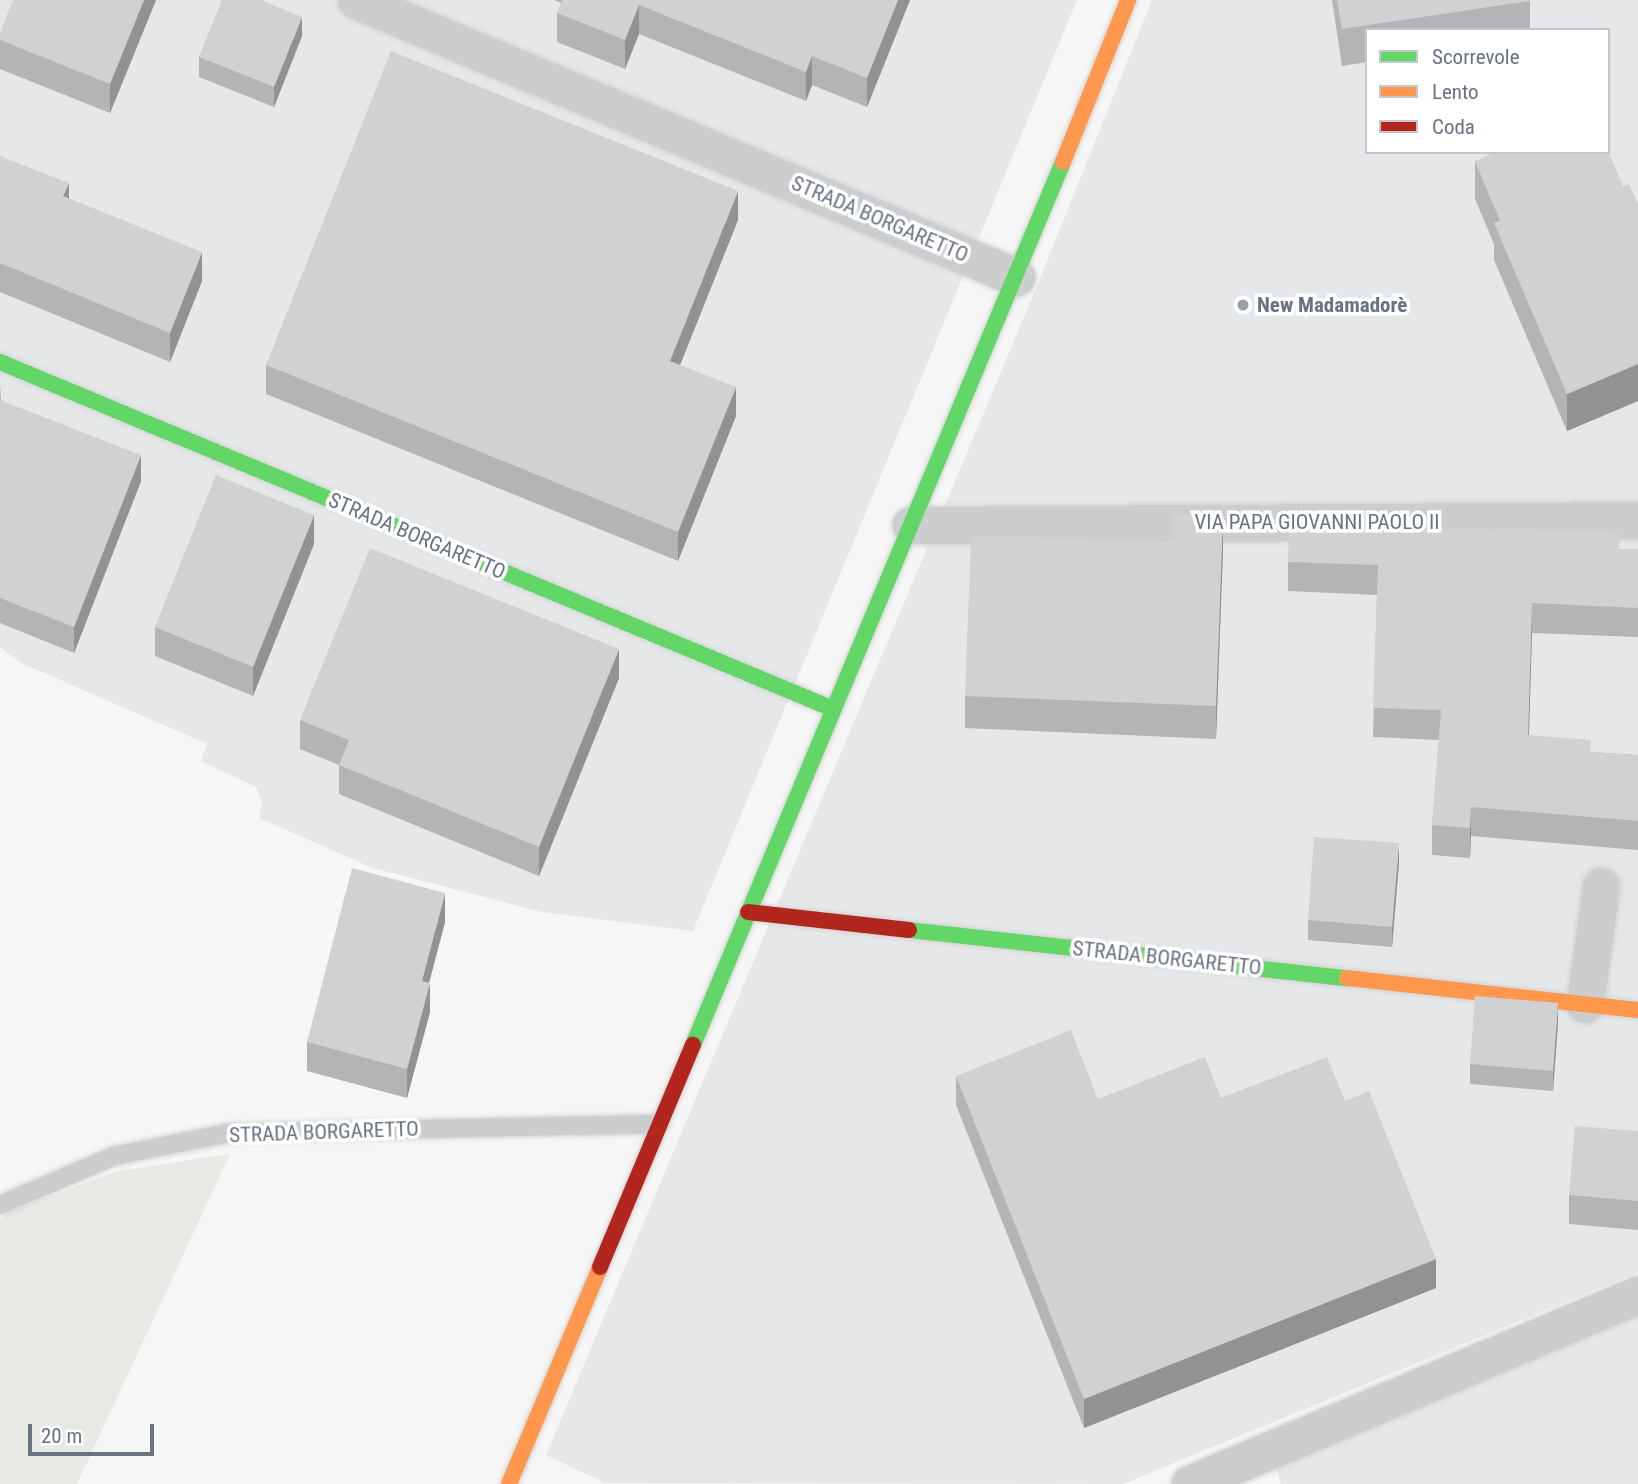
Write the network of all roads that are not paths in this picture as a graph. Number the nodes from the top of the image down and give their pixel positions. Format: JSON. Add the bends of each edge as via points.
{"nodes":[{"id":1,"x":356,"y":0,"type":"edge"},
{"id":2,"x":1128,"y":0,"type":"edge"},
{"id":3,"x":1016,"y":277,"type":"junction"},
{"id":4,"x":0,"y":362,"type":"edge"},
{"id":5,"x":1638,"y":520,"type":"edge"},
{"id":6,"x":911,"y":525,"type":"junction"},
{"id":7,"x":833,"y":709,"type":"junction"},
{"id":8,"x":1601,"y":886,"type":"dead end"},
{"id":9,"x":748,"y":912,"type":"junction"},
{"id":10,"x":1585,"y":1004,"type":"junction"},
{"id":11,"x":1638,"y":1010,"type":"edge"},
{"id":12,"x":660,"y":1124,"type":"junction"},
{"id":13,"x":0,"y":1205,"type":"edge"},
{"id":14,"x":1638,"y":1295,"type":"edge"},
{"id":15,"x":509,"y":1484,"type":"edge"},
{"id":16,"x":1190,"y":1484,"type":"edge"}],
"edges":[{"from":1,"to":3,"type":"street","name":"STRADA BORGARETTO"},
{"from":2,"to":3,"type":"street"},
{"from":3,"to":6,"type":"street"},
{"from":4,"to":7,"type":"street","name":"STRADA BORGARETTO"},
{"from":5,"to":6,"type":"street","name":"VIA PAPA GIOVANNI PAOLO II"},
{"from":6,"to":7,"type":"street"},
{"from":7,"to":9,"type":"street"},
{"from":8,"to":10,"type":"street"},
{"from":9,"to":10,"type":"street","name":"STRADA BORGARETTO"},
{"from":9,"to":12,"type":"street"},
{"from":10,"to":11,"type":"street","name":"STRADA BORGARETTO"},
{"from":12,"to":13,"type":"lane","name":"STRADA BORGARETTO","via":[[228,1133],[114,1156]]},
{"from":12,"to":15,"type":"street"},
{"from":14,"to":16,"type":"street"}]}
